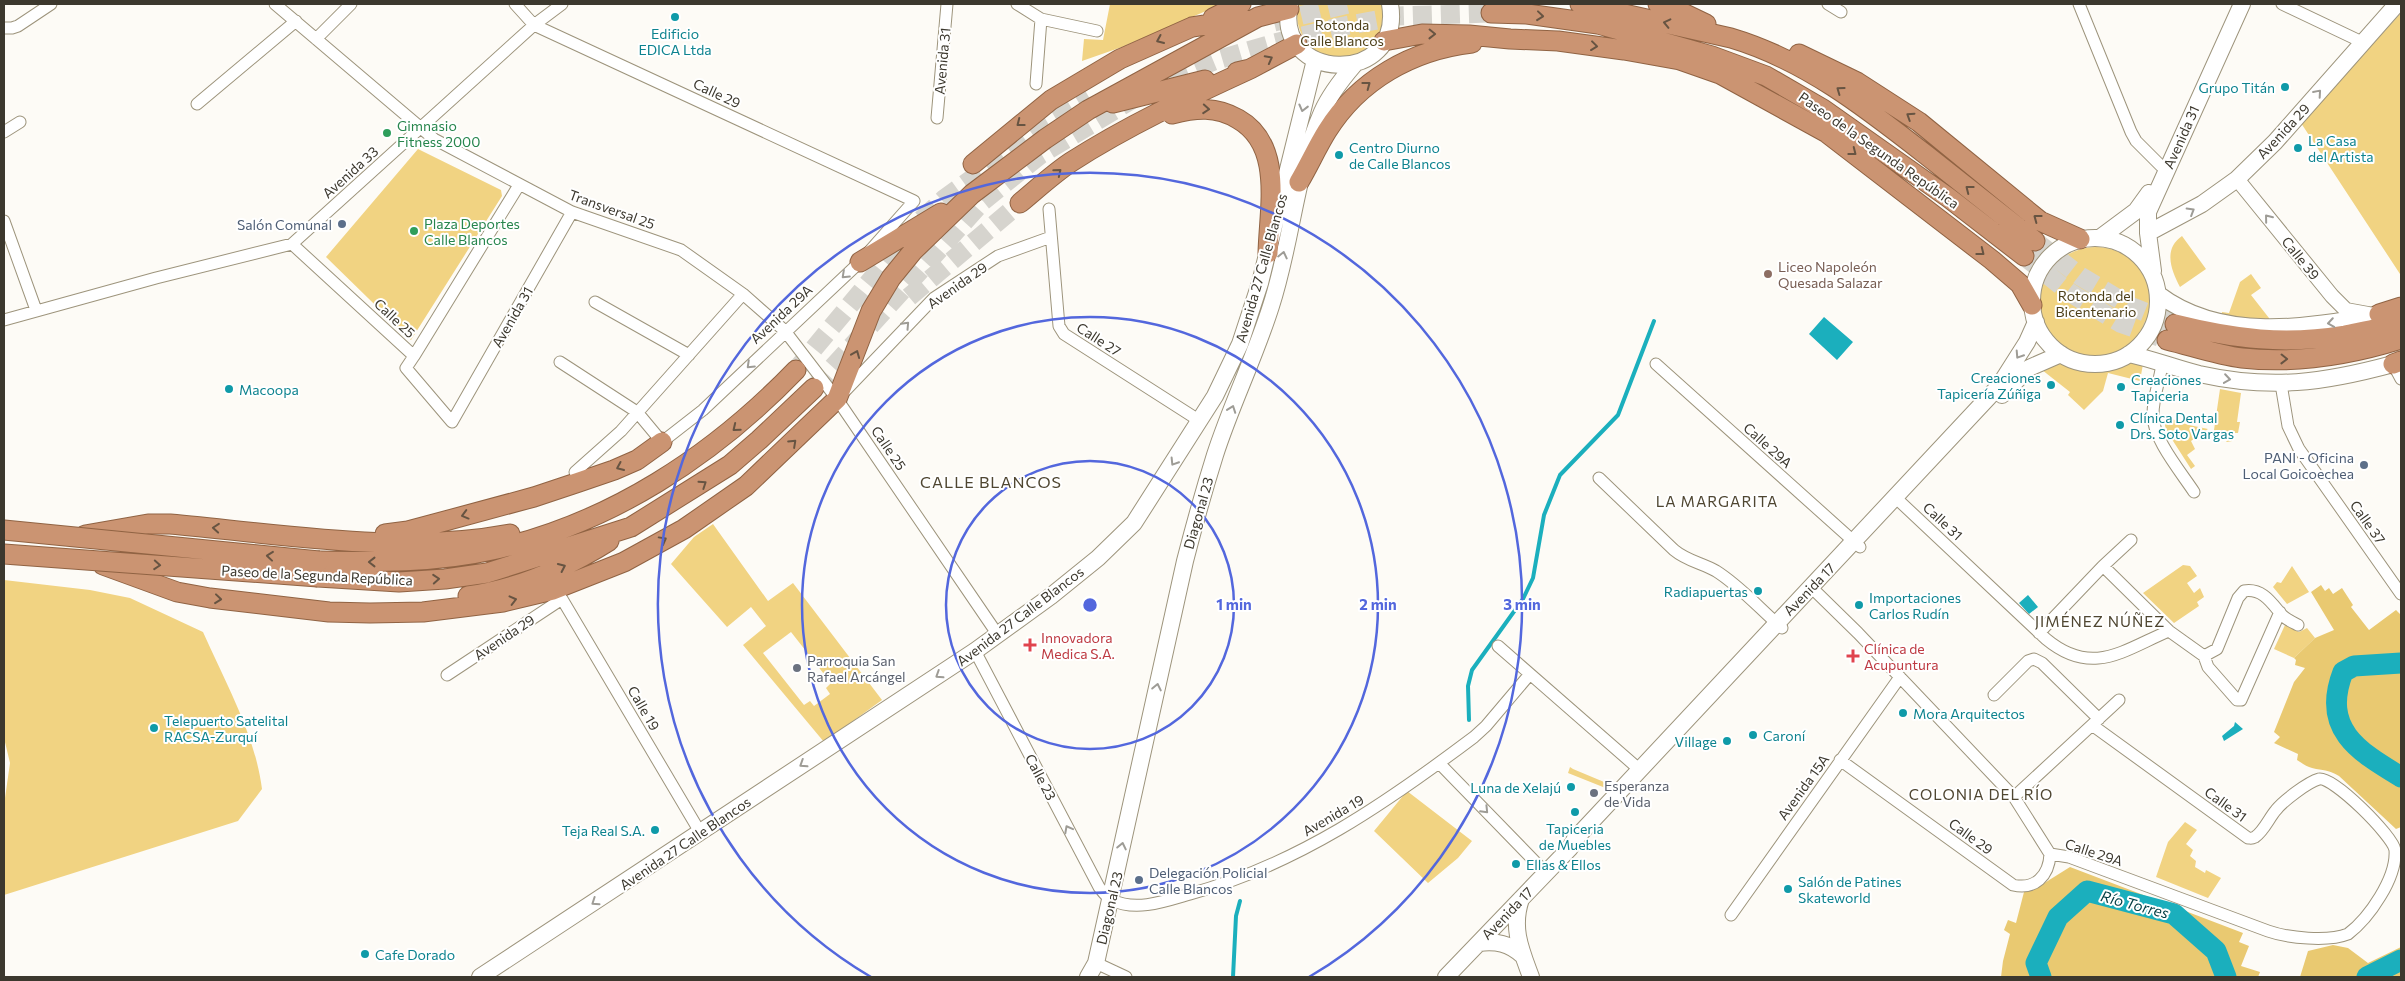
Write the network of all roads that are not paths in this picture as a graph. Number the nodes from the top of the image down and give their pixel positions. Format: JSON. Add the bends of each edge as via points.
{"nodes":[{"id":1,"x":51,"y":4,"type":"edge"},
{"id":2,"x":275,"y":4,"type":"edge"},
{"id":3,"x":351,"y":4,"type":"edge"},
{"id":4,"x":515,"y":4,"type":"edge"},
{"id":5,"x":562,"y":4,"type":"edge"},
{"id":6,"x":947,"y":4,"type":"edge"},
{"id":7,"x":1017,"y":4,"type":"edge"},
{"id":8,"x":1241,"y":4,"type":"edge"},
{"id":9,"x":1390,"y":4,"type":"edge"},
{"id":10,"x":1580,"y":4,"type":"edge"},
{"id":11,"x":1658,"y":4,"type":"edge"},
{"id":12,"x":1828,"y":4,"type":"edge"},
{"id":13,"x":2080,"y":4,"type":"edge"},
{"id":14,"x":2232,"y":4,"type":"edge"},
{"id":15,"x":2242,"y":4,"type":"edge"},
{"id":16,"x":2282,"y":4,"type":"edge"},
{"id":17,"x":2397,"y":4,"type":"edge"},
{"id":18,"x":1290,"y":6,"type":"edge"},
{"id":19,"x":1841,"y":12,"type":"dead end"},
{"id":20,"x":1491,"y":13,"type":"tunnel mouth"},
{"id":21,"x":1258,"y":17,"type":"junction"},
{"id":22,"x":1041,"y":19,"type":"junction"},
{"id":23,"x":296,"y":21,"type":"junction"},
{"id":24,"x":534,"y":25,"type":"junction"},
{"id":25,"x":1192,"y":27,"type":"junction"},
{"id":26,"x":5,"y":28,"type":"edge"},
{"id":27,"x":1097,"y":31,"type":"dead end"},
{"id":28,"x":316,"y":38,"type":"junction"},
{"id":29,"x":1731,"y":38,"type":"junction"},
{"id":30,"x":1510,"y":39,"type":"junction"},
{"id":31,"x":1384,"y":41,"type":"junction"},
{"id":32,"x":2362,"y":42,"type":"junction"},
{"id":33,"x":1297,"y":44,"type":"junction"},
{"id":34,"x":1752,"y":44,"type":"junction"},
{"id":35,"x":1712,"y":56,"type":"junction"},
{"id":36,"x":1315,"y":60,"type":"junction"},
{"id":37,"x":1354,"y":64,"type":"junction"},
{"id":38,"x":1250,"y":69,"type":"junction"},
{"id":39,"x":1036,"y":84,"type":"dead end"},
{"id":40,"x":196,"y":104,"type":"dead end"},
{"id":41,"x":1088,"y":110,"type":"junction"},
{"id":42,"x":937,"y":118,"type":"dead end"},
{"id":43,"x":20,"y":122,"type":"dead end"},
{"id":44,"x":1142,"y":122,"type":"junction"},
{"id":45,"x":420,"y":129,"type":"junction"},
{"id":46,"x":4,"y":132,"type":"edge"},
{"id":47,"x":1829,"y":134,"type":"junction"},
{"id":48,"x":973,"y":164,"type":"dead end"},
{"id":49,"x":2161,"y":166,"type":"junction"},
{"id":50,"x":2237,"y":180,"type":"junction"},
{"id":51,"x":1300,"y":182,"type":"junction"},
{"id":52,"x":519,"y":185,"type":"junction"},
{"id":53,"x":972,"y":194,"type":"junction"},
{"id":54,"x":914,"y":201,"type":"joint"},
{"id":55,"x":1020,"y":202,"type":"tunnel mouth"},
{"id":56,"x":1049,"y":209,"type":"dead end"},
{"id":57,"x":572,"y":212,"type":"junction"},
{"id":58,"x":4,"y":221,"type":"edge"},
{"id":59,"x":2148,"y":233,"type":"junction"},
{"id":60,"x":1051,"y":237,"type":"junction"},
{"id":61,"x":2102,"y":237,"type":"junction"},
{"id":62,"x":2080,"y":239,"type":"junction"},
{"id":63,"x":292,"y":244,"type":"junction"},
{"id":64,"x":1268,"y":252,"type":"junction"},
{"id":65,"x":860,"y":262,"type":"junction"},
{"id":66,"x":2154,"y":276,"type":"junction"},
{"id":67,"x":743,"y":294,"type":"junction"},
{"id":68,"x":2158,"y":294,"type":"junction"},
{"id":69,"x":595,"y":302,"type":"dead end"},
{"id":70,"x":2401,"y":307,"type":"edge"},
{"id":71,"x":36,"y":310,"type":"junction"},
{"id":72,"x":2034,"y":314,"type":"junction"},
{"id":73,"x":2379,"y":314,"type":"junction"},
{"id":74,"x":4,"y":320,"type":"edge"},
{"id":75,"x":2401,"y":321,"type":"edge"},
{"id":76,"x":2175,"y":324,"type":"tunnel mouth"},
{"id":77,"x":785,"y":331,"type":"junction"},
{"id":78,"x":2401,"y":339,"type":"edge"},
{"id":79,"x":2167,"y":340,"type":"tunnel mouth"},
{"id":80,"x":2061,"y":354,"type":"junction"},
{"id":81,"x":2129,"y":354,"type":"junction"},
{"id":82,"x":689,"y":355,"type":"junction"},
{"id":83,"x":414,"y":356,"type":"junction"},
{"id":84,"x":560,"y":362,"type":"dead end"},
{"id":85,"x":1656,"y":364,"type":"dead end"},
{"id":86,"x":2162,"y":364,"type":"junction"},
{"id":87,"x":2398,"y":368,"type":"edge"},
{"id":88,"x":796,"y":370,"type":"tunnel mouth"},
{"id":89,"x":2281,"y":384,"type":"junction"},
{"id":90,"x":814,"y":388,"type":"tunnel mouth"},
{"id":91,"x":837,"y":399,"type":"junction"},
{"id":92,"x":637,"y":412,"type":"junction"},
{"id":93,"x":1200,"y":421,"type":"junction"},
{"id":94,"x":452,"y":422,"type":"joint"},
{"id":95,"x":662,"y":442,"type":"junction"},
{"id":96,"x":575,"y":472,"type":"dead end"},
{"id":97,"x":1599,"y":478,"type":"dead end"},
{"id":98,"x":2194,"y":492,"type":"dead end"},
{"id":99,"x":1899,"y":500,"type":"junction"},
{"id":100,"x":580,"y":521,"type":"junction"},
{"id":101,"x":631,"y":527,"type":"junction"},
{"id":102,"x":4,"y":530,"type":"edge"},
{"id":103,"x":317,"y":537,"type":"junction"},
{"id":104,"x":4,"y":538,"type":"edge"},
{"id":105,"x":2131,"y":540,"type":"dead end"},
{"id":106,"x":1857,"y":544,"type":"junction"},
{"id":107,"x":54,"y":545,"type":"junction"},
{"id":108,"x":4,"y":547,"type":"edge"},
{"id":109,"x":4,"y":554,"type":"edge"},
{"id":110,"x":2102,"y":566,"type":"junction"},
{"id":111,"x":318,"y":569,"type":"junction"},
{"id":112,"x":1814,"y":590,"type":"junction"},
{"id":113,"x":2401,"y":594,"type":"edge"},
{"id":114,"x":562,"y":599,"type":"joint"},
{"id":115,"x":273,"y":604,"type":"junction"},
{"id":116,"x":2280,"y":612,"type":"junction"},
{"id":117,"x":2298,"y":625,"type":"dead end"},
{"id":118,"x":1780,"y":626,"type":"junction"},
{"id":119,"x":2170,"y":631,"type":"junction"},
{"id":120,"x":2039,"y":633,"type":"junction"},
{"id":121,"x":998,"y":635,"type":"junction"},
{"id":122,"x":2053,"y":645,"type":"junction"},
{"id":123,"x":1498,"y":646,"type":"dead end"},
{"id":124,"x":975,"y":651,"type":"junction"},
{"id":125,"x":2204,"y":656,"type":"junction"},
{"id":126,"x":2038,"y":661,"type":"junction"},
{"id":127,"x":1530,"y":674,"type":"junction"},
{"id":128,"x":447,"y":675,"type":"dead end"},
{"id":129,"x":1900,"y":677,"type":"junction"},
{"id":130,"x":1994,"y":695,"type":"dead end"},
{"id":131,"x":2119,"y":700,"type":"dead end"},
{"id":132,"x":2095,"y":722,"type":"junction"},
{"id":133,"x":1840,"y":760,"type":"junction"},
{"id":134,"x":1439,"y":763,"type":"junction"},
{"id":135,"x":1640,"y":770,"type":"junction"},
{"id":136,"x":2014,"y":797,"type":"junction"},
{"id":137,"x":700,"y":832,"type":"junction"},
{"id":138,"x":1570,"y":848,"type":"junction"},
{"id":139,"x":2050,"y":854,"type":"junction"},
{"id":140,"x":1546,"y":873,"type":"junction"},
{"id":141,"x":1521,"y":899,"type":"junction"},
{"id":142,"x":1111,"y":900,"type":"junction"},
{"id":143,"x":1731,"y":915,"type":"dead end"},
{"id":144,"x":2329,"y":937,"type":"joint"},
{"id":145,"x":1479,"y":943,"type":"junction"},
{"id":146,"x":1523,"y":956,"type":"junction"},
{"id":147,"x":1092,"y":970,"type":"edge"},
{"id":148,"x":480,"y":977,"type":"edge"},
{"id":149,"x":1126,"y":977,"type":"edge"},
{"id":150,"x":1446,"y":977,"type":"edge"},
{"id":151,"x":1531,"y":977,"type":"edge"}],
"edges":[{"from":1,"to":26,"type":"street","via":[[18,26]]},
{"from":2,"to":23,"type":"street"},
{"from":3,"to":28,"type":"street"},
{"from":4,"to":24,"type":"street","name":"Calle 29"},
{"from":5,"to":24,"type":"street","name":"Avenida 33"},
{"from":6,"to":42,"type":"street","name":"Avenida 31"},
{"from":7,"to":22,"type":"street"},
{"from":8,"to":25,"type":"highway"},
{"from":9,"to":31,"type":"main road","via":[[1391,22]]},
{"from":29,"to":10,"type":"highway","name":"Paseo de la Segunda República","one_way":true},
{"from":11,"to":29,"type":"highway"},
{"from":12,"to":19,"type":"street"},
{"from":13,"to":49,"type":"street","via":[[2131,132]]},
{"from":14,"to":49,"type":"main road","name":"Avenida 31"},
{"from":15,"to":59,"type":"main road","name":"Avenida 31","via":[[2150,204]]},
{"from":16,"to":32,"type":"street"},
{"from":17,"to":32,"type":"main road","name":"Avenida 29"},
{"from":18,"to":21,"type":"highway"},
{"from":18,"to":33,"type":"main road","via":[[1290,27]]},
{"from":20,"to":35,"type":"highway","name":"Paseo de la Segunda República","one_way":true,"via":[[1545,16],[1598,24]]},
{"from":21,"to":25,"type":"highway"},
{"from":21,"to":41,"type":"highway"},
{"from":22,"to":27,"type":"street"},
{"from":22,"to":39,"type":"street"},
{"from":23,"to":28,"type":"street"},
{"from":23,"to":40,"type":"street"},
{"from":24,"to":45,"type":"street","name":"Avenida 33"},
{"from":24,"to":54,"type":"street","name":"Calle 29"},
{"from":25,"to":48,"type":"highway","one_way":true,"via":[[1088,76],[1050,100]]},
{"from":28,"to":45,"type":"street"},
{"from":29,"to":34,"type":"highway","name":"Paseo de la Segunda República"},
{"from":31,"to":30,"type":"highway","one_way":true,"via":[[1422,34]]},
{"from":30,"to":47,"type":"highway","one_way":true,"via":[[1558,41],[1680,60],[1720,74]]},
{"from":51,"to":30,"type":"highway","one_way":true,"via":[[1327,131],[1362,88],[1414,57],[1441,48]]},
{"from":31,"to":37,"type":"main road","via":[[1371,56]]},
{"from":50,"to":32,"type":"main road","name":"Avenida 29","one_way":true,"via":[[2275,142]]},
{"from":33,"to":36,"type":"main road"},
{"from":38,"to":33,"type":"highway","one_way":true},
{"from":35,"to":34,"type":"highway","name":"Paseo de la Segunda República","one_way":true,"via":[[1766,76],[1823,108],[1948,198],[2029,249],[1884,122],[1833,85]]},
{"from":62,"to":34,"type":"highway","one_way":true,"via":[[2040,221],[1919,122],[1857,82],[1797,53]]},
{"from":35,"to":47,"type":"highway","via":[[1786,102]]},
{"from":36,"to":37,"type":"main road","via":[[1334,66]]},
{"from":36,"to":64,"type":"main road","name":"Avenida 27 Calle Blancos","one_way":true},
{"from":37,"to":51,"type":"main road","name":"Diagonal 23","via":[[1323,111]]},
{"from":38,"to":41,"type":"highway"},
{"from":38,"to":44,"type":"highway"},
{"from":41,"to":53,"type":"highway"},
{"from":43,"to":46,"type":"street"},
{"from":55,"to":44,"type":"highway","one_way":true,"via":[[1070,163]]},
{"from":44,"to":64,"type":"highway","one_way":true,"via":[[1194,108],[1209,108],[1248,124],[1268,154]]},
{"from":45,"to":52,"type":"street","name":"Transversal 25","via":[[434,140]]},
{"from":45,"to":63,"type":"street","name":"Avenida 33"},
{"from":47,"to":72,"type":"highway","one_way":true,"via":[[2020,284]]},
{"from":49,"to":61,"type":"main road","name":"Avenida 31","via":[[2136,212]]},
{"from":59,"to":50,"type":"main road","name":"Avenida 29","one_way":true,"via":[[2197,207]]},
{"from":73,"to":50,"type":"street","name":"Calle 39","one_way":true,"via":[[2346,310]]},
{"from":142,"to":51,"type":"main road","name":"Diagonal 23","one_way":true,"via":[[1185,561],[1215,455],[1271,306]]},
{"from":52,"to":57,"type":"street","name":"Transversal 25"},
{"from":52,"to":83,"type":"street"},
{"from":53,"to":65,"type":"highway"},
{"from":91,"to":53,"type":"highway","one_way":true,"via":[[871,311],[891,278],[913,250]]},
{"from":54,"to":65,"type":"street","name":"Avenida 29A"},
{"from":56,"to":60,"type":"street","name":"Calle 27"},
{"from":57,"to":67,"type":"street","name":"Transversal 25","via":[[681,250]]},
{"from":57,"to":94,"type":"street","name":"Avenida 31"},
{"from":58,"to":71,"type":"street"},
{"from":59,"to":66,"type":"main road","name":"Avenida 31"},
{"from":91,"to":60,"type":"street","name":"Avenida 29","one_way":true,"via":[[934,298],[998,256]]},
{"from":60,"to":93,"type":"street","name":"Calle 27","via":[[1059,326],[1064,334]]},
{"from":61,"to":62,"type":"main road"},
{"from":61,"to":66,"type":"main road","via":[[2134,250]]},
{"from":62,"to":72,"type":"main road","via":[[2060,248],[2044,264],[2035,284]]},
{"from":63,"to":71,"type":"street","name":"Avenida 33"},
{"from":63,"to":83,"type":"street","name":"Calle 25"},
{"from":64,"to":93,"type":"main road","name":"Avenida 27 Calle Blancos","via":[[1240,344],[1229,371]]},
{"from":65,"to":77,"type":"street","name":"Avenida 29A","one_way":true},
{"from":66,"to":68,"type":"main road"},
{"from":67,"to":77,"type":"street","name":"Transversal 25"},
{"from":67,"to":82,"type":"street"},
{"from":73,"to":68,"type":"main road","one_way":true,"via":[[2290,328],[2247,326],[2199,317]]},
{"from":68,"to":81,"type":"main road","via":[[2154,326]]},
{"from":69,"to":82,"type":"street"},
{"from":70,"to":73,"type":"highway"},
{"from":71,"to":74,"type":"street","name":"Avenida 33"},
{"from":72,"to":80,"type":"main road","via":[[2046,340]]},
{"from":72,"to":99,"type":"main road","name":"Avenida 17","one_way":true,"via":[[2027,342],[1999,386]]},
{"from":75,"to":76,"type":"highway","via":[[2364,331],[2284,341],[2216,334]]},
{"from":77,"to":91,"type":"street","name":"Calle 25"},
{"from":77,"to":95,"type":"street","name":"Avenida 29A","one_way":true,"via":[[703,410]]},
{"from":79,"to":78,"type":"highway","one_way":true,"via":[[2242,358],[2302,360],[2370,349]]},
{"from":80,"to":81,"type":"main road","via":[[2095,364],[2112,362]]},
{"from":80,"to":99,"type":"main road","name":"Avenida 17","via":[[2022,374]]},
{"from":81,"to":86,"type":"main road"},
{"from":82,"to":92,"type":"street"},
{"from":83,"to":94,"type":"street","name":"Calle 25","via":[[406,368]]},
{"from":84,"to":92,"type":"street"},
{"from":85,"to":106,"type":"street","name":"Calle 29A"},
{"from":86,"to":89,"type":"main road","one_way":true,"via":[[2222,378]]},
{"from":86,"to":98,"type":"street","via":[[2153,418],[2162,443]]},
{"from":87,"to":89,"type":"main road"},
{"from":88,"to":100,"type":"highway","name":"Paseo de la Segunda República","one_way":true,"via":[[744,422],[686,466],[630,499]]},
{"from":89,"to":113,"type":"street","name":"Calle 37","via":[[2288,426],[2299,449]]},
{"from":101,"to":90,"type":"highway","name":"Paseo de la Segunda República","one_way":true,"via":[[730,465]]},
{"from":115,"to":91,"type":"highway","one_way":true,"via":[[329,612],[423,612],[503,602],[553,590],[624,562],[684,529],[746,486]]},
{"from":91,"to":121,"type":"street","name":"Calle 25"},
{"from":92,"to":95,"type":"street"},
{"from":92,"to":96,"type":"street","via":[[621,431]]},
{"from":93,"to":121,"type":"main road","name":"Avenida 27 Calle Blancos","one_way":true,"via":[[1134,523],[1098,558]]},
{"from":95,"to":103,"type":"highway","one_way":true,"via":[[637,460],[614,470],[525,499],[408,531]]},
{"from":97,"to":118,"type":"street","via":[[1684,559],[1726,578]]},
{"from":99,"to":106,"type":"main road","name":"Avenida 17"},
{"from":99,"to":120,"type":"street","name":"Calle 31"},
{"from":100,"to":103,"type":"highway","via":[[487,538],[439,542],[402,544]]},
{"from":100,"to":111,"type":"highway","name":"Paseo de la Segunda República","one_way":true,"via":[[531,540],[492,550],[448,558]]},
{"from":111,"to":101,"type":"highway","name":"Paseo de la Segunda República","one_way":true,"via":[[399,582],[486,573]]},
{"from":115,"to":101,"type":"highway","one_way":true,"via":[[435,600],[474,595],[548,574],[582,558]]},
{"from":111,"to":102,"type":"highway","name":"Paseo de la Segunda República","one_way":true,"bridge":true},
{"from":103,"to":107,"type":"highway","one_way":true,"via":[[148,524]]},
{"from":104,"to":107,"type":"street"},
{"from":105,"to":110,"type":"street"},
{"from":106,"to":112,"type":"main road","name":"Avenida 17"},
{"from":107,"to":108,"type":"street"},
{"from":107,"to":115,"type":"highway","one_way":true,"via":[[177,592]]},
{"from":109,"to":111,"type":"highway","name":"Paseo de la Segunda República","one_way":true,"bridge":true},
{"from":110,"to":119,"type":"street"},
{"from":110,"to":120,"type":"street"},
{"from":112,"to":118,"type":"main road","name":"Avenida 17"},
{"from":112,"to":129,"type":"street","name":"Calle 29A"},
{"from":114,"to":128,"type":"street","name":"Avenida 29"},
{"from":114,"to":137,"type":"street","name":"Calle 19"},
{"from":116,"to":117,"type":"street"},
{"from":116,"to":125,"type":"street","via":[[2268,597],[2244,591],[2217,649]]},
{"from":116,"to":125,"type":"street","via":[[2241,700],[2237,700],[2208,667]]},
{"from":118,"to":135,"type":"main road","name":"Avenida 17"},
{"from":118,"to":138,"type":"main road","name":"Avenida 17","via":[[1579,844]]},
{"from":119,"to":122,"type":"street","name":"Calle 31","via":[[2109,658],[2080,656]]},
{"from":119,"to":125,"type":"street"},
{"from":120,"to":122,"type":"street","name":"Calle 31"},
{"from":121,"to":124,"type":"main road","name":"Avenida 27 Calle Blancos"},
{"from":122,"to":126,"type":"street"},
{"from":123,"to":127,"type":"street"},
{"from":124,"to":137,"type":"main road","name":"Avenida 27 Calle Blancos","one_way":true},
{"from":142,"to":124,"type":"street","name":"Calle 23","one_way":true,"via":[[1099,887]]},
{"from":126,"to":130,"type":"street","via":[[2028,660]]},
{"from":126,"to":132,"type":"street"},
{"from":127,"to":134,"type":"street","name":"Avenida 19","via":[[1486,726]]},
{"from":127,"to":135,"type":"street"},
{"from":129,"to":133,"type":"street","name":"Avenida 15A"},
{"from":129,"to":136,"type":"street","name":"Calle 29A"},
{"from":131,"to":132,"type":"street"},
{"from":132,"to":136,"type":"street"},
{"from":132,"to":144,"type":"street","name":"Calle 31","via":[[2248,838],[2257,835],[2280,806],[2319,780],[2328,780],[2382,829],[2392,841],[2395,851],[2382,895],[2348,934]]},
{"from":133,"to":139,"type":"street","name":"Calle 29","via":[[2013,885],[2023,887],[2044,876],[2050,867]]},
{"from":133,"to":143,"type":"street","name":"Avenida 15A"},
{"from":134,"to":140,"type":"street","one_way":true},
{"from":134,"to":142,"type":"street","name":"Avenida 19","via":[[1336,833],[1274,865],[1224,884],[1159,902],[1133,905]]},
{"from":135,"to":138,"type":"main road","name":"Avenida 17"},
{"from":136,"to":139,"type":"street","name":"Calle 29A"},
{"from":137,"to":148,"type":"main road","name":"Avenida 27 Calle Blancos","one_way":true},
{"from":138,"to":140,"type":"main road","name":"Avenida 17"},
{"from":139,"to":144,"type":"street","name":"Calle 29A","via":[[2069,857],[2280,935]]},
{"from":140,"to":141,"type":"main road","name":"Avenida 17"},
{"from":141,"to":145,"type":"main road","name":"Avenida 17"},
{"from":141,"to":146,"type":"main road","via":[[1516,925]]},
{"from":142,"to":147,"type":"main road","name":"Diagonal 23"},
{"from":145,"to":146,"type":"main road","via":[[1506,944]]},
{"from":145,"to":150,"type":"main road","name":"Avenida 17"},
{"from":146,"to":151,"type":"main road"},
{"from":147,"to":149,"type":"street"}]}
